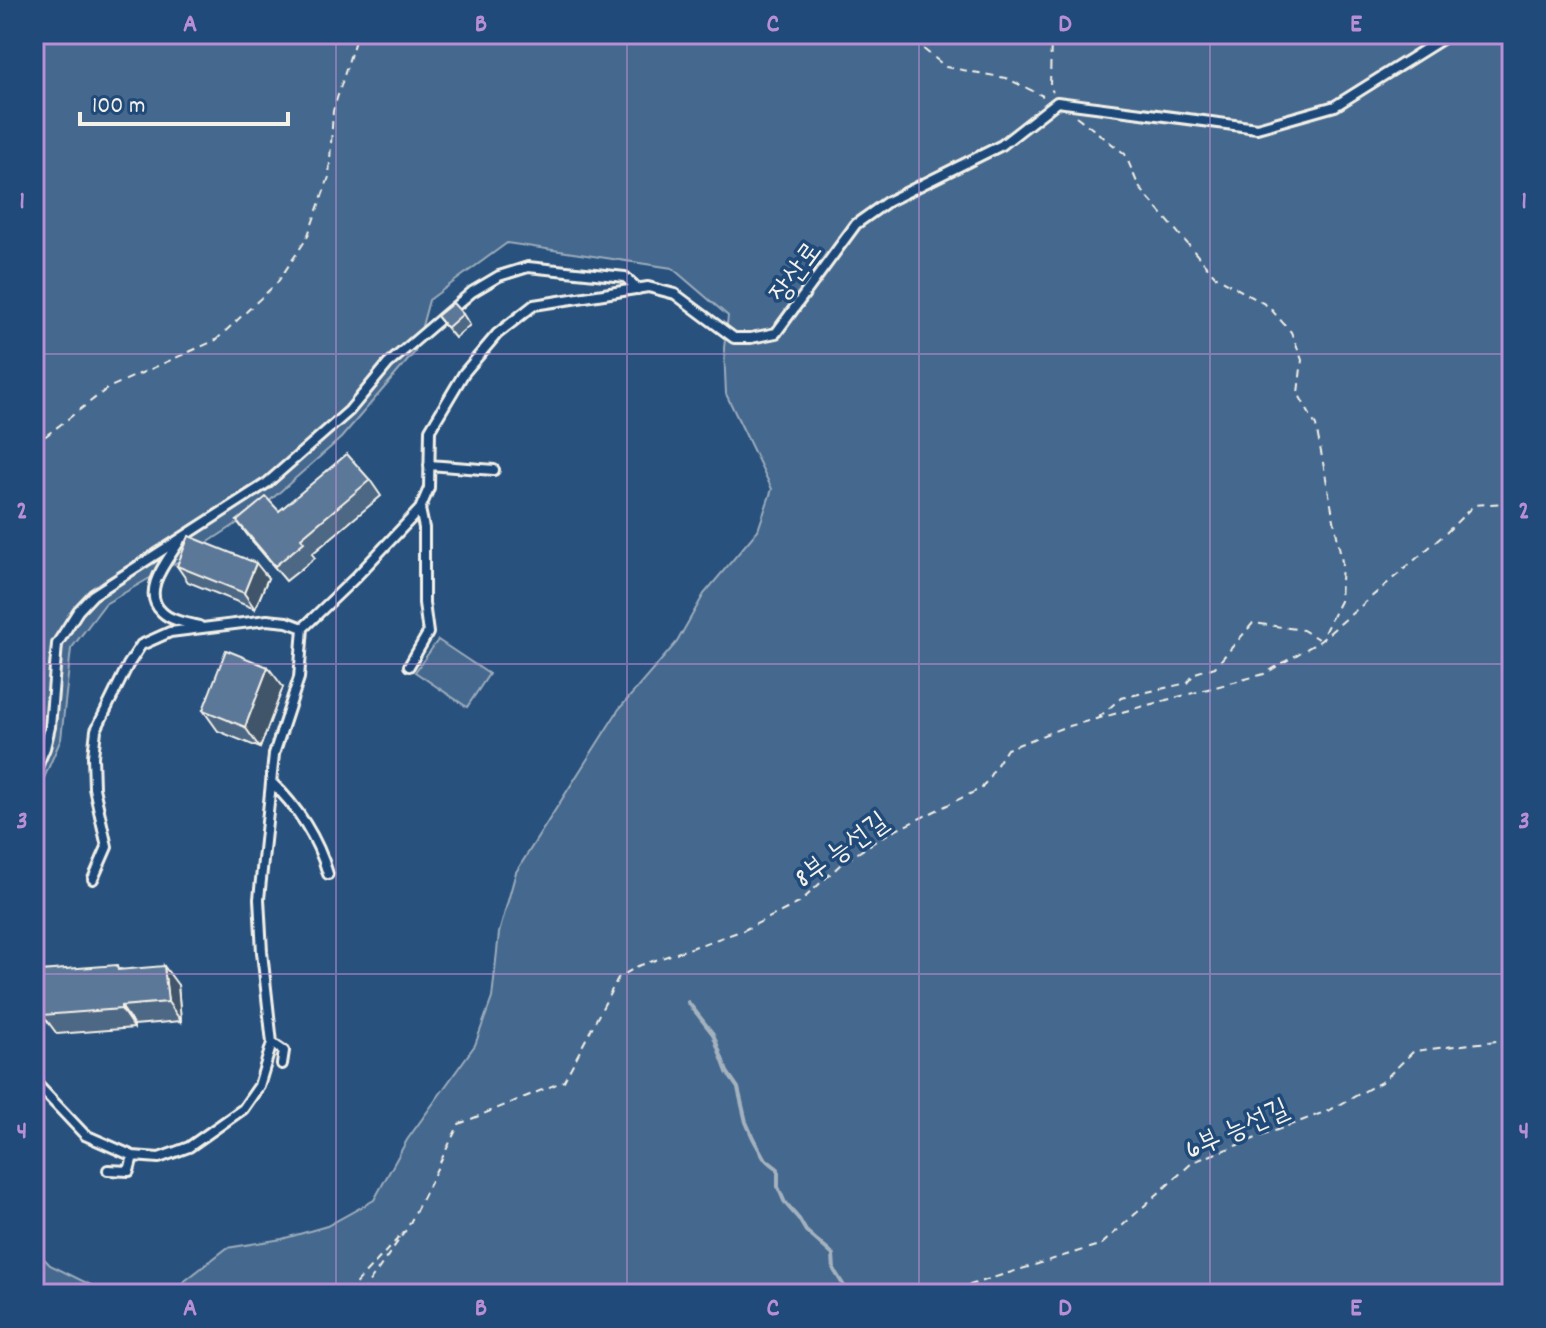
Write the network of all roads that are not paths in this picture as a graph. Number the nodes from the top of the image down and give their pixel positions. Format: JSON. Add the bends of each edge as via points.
{"nodes":[{"id":1,"x":1450,"y":34,"type":"edge"},
{"id":2,"x":638,"y":289,"type":"junction"},
{"id":3,"x":429,"y":465,"type":"junction"},
{"id":4,"x":494,"y":470,"type":"dead end"},
{"id":5,"x":420,"y":509,"type":"junction"},
{"id":6,"x":181,"y":538,"type":"junction"},
{"id":7,"x":203,"y":628,"type":"junction"},
{"id":8,"x":303,"y":628,"type":"junction"},
{"id":9,"x":409,"y":666,"type":"dead end"},
{"id":10,"x":34,"y":774,"type":"edge"},
{"id":11,"x":271,"y":782,"type":"junction"},
{"id":12,"x":328,"y":874,"type":"dead end"},
{"id":13,"x":93,"y":879,"type":"dead end"},
{"id":14,"x":272,"y":1043,"type":"junction"},
{"id":15,"x":282,"y":1064,"type":"dead end"},
{"id":16,"x":34,"y":1081,"type":"edge"},
{"id":17,"x":133,"y":1156,"type":"junction"},
{"id":18,"x":108,"y":1170,"type":"dead end"}],
"edges":[{"from":1,"to":2,"type":"lane","name":"장산로","via":[[1335,106],[1257,128],[1057,102],[1002,145],[887,202],[856,224],[776,333],[734,338],[675,294]]},
{"from":2,"to":3,"type":"lane","name":"장산로","via":[[534,305],[497,334],[464,373],[430,430]]},
{"from":2,"to":6,"type":"lane","via":[[625,277],[528,267],[499,276],[472,292],[388,364],[349,411],[267,483]]},
{"from":3,"to":4,"type":"lane"},
{"from":3,"to":5,"type":"lane","name":"장산로","via":[[429,488]]},
{"from":5,"to":8,"type":"lane"},
{"from":5,"to":9,"type":"lane","name":"장산로","via":[[428,633]]},
{"from":6,"to":7,"type":"lane","via":[[155,583],[154,599],[162,612]]},
{"from":6,"to":10,"type":"lane","via":[[93,595],[57,644],[50,727]]},
{"from":7,"to":8,"type":"lane","via":[[267,620]]},
{"from":7,"to":13,"type":"lane","via":[[170,632],[141,645],[96,730],[94,788],[107,847]]},
{"from":8,"to":11,"type":"lane","via":[[299,678],[274,754]]},
{"from":11,"to":12,"type":"lane","via":[[288,798],[321,852]]},
{"from":11,"to":14,"type":"lane","via":[[259,899]]},
{"from":14,"to":15,"type":"lane","via":[[284,1051]]},
{"from":14,"to":17,"type":"lane","via":[[259,1086],[243,1109],[189,1147],[159,1158]]},
{"from":16,"to":17,"type":"lane","via":[[85,1135]]},
{"from":17,"to":18,"type":"lane","via":[[129,1171]]}]}
